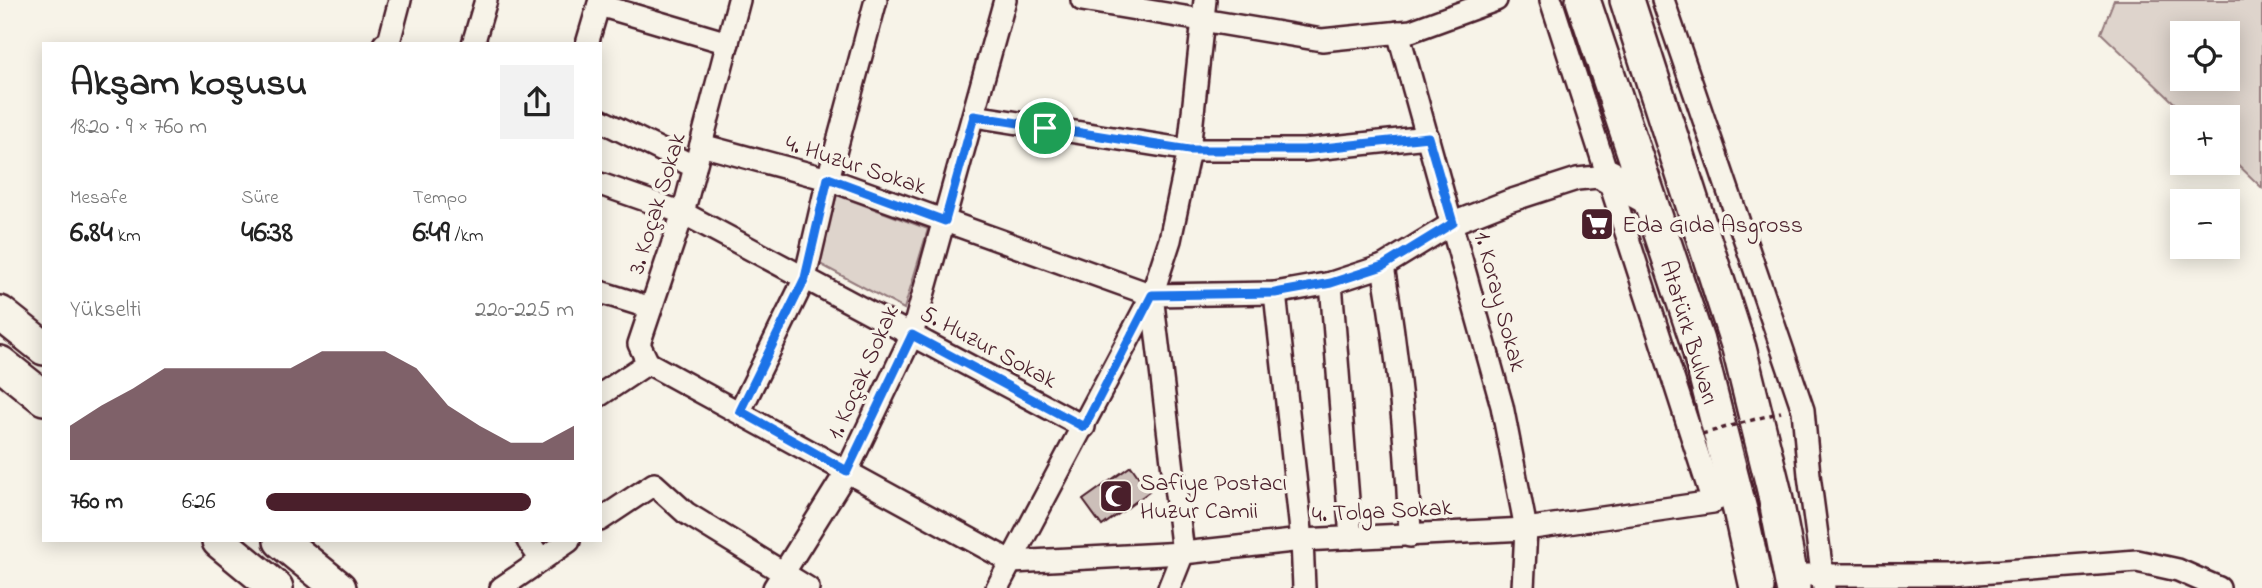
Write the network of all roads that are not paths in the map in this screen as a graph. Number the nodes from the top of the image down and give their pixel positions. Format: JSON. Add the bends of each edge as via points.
{"nodes":[{"id":1,"x":400,"y":0,"type":"edge"},
{"id":2,"x":486,"y":0,"type":"edge"},
{"id":3,"x":739,"y":0,"type":"edge"},
{"id":4,"x":876,"y":0,"type":"edge"},
{"id":5,"x":1005,"y":0,"type":"edge"},
{"id":6,"x":1082,"y":0,"type":"edge"},
{"id":7,"x":1496,"y":0,"type":"edge"},
{"id":8,"x":1551,"y":0,"type":"edge"},
{"id":9,"x":1583,"y":0,"type":"edge"},
{"id":10,"x":1627,"y":0,"type":"edge"},
{"id":11,"x":1663,"y":0,"type":"edge"},
{"id":12,"x":600,"y":2,"type":"edge"},
{"id":13,"x":1204,"y":10,"type":"edge"},
{"id":14,"x":1398,"y":32,"type":"junction"},
{"id":15,"x":389,"y":42,"type":"edge"},
{"id":16,"x":474,"y":42,"type":"edge"},
{"id":17,"x":588,"y":42,"type":"edge"},
{"id":18,"x":728,"y":43,"type":"junction"},
{"id":19,"x":974,"y":116,"type":"junction"},
{"id":20,"x":602,"y":121,"type":"edge"},
{"id":21,"x":1428,"y":137,"type":"junction"},
{"id":22,"x":701,"y":145,"type":"junction"},
{"id":23,"x":1189,"y":150,"type":"junction"},
{"id":24,"x":695,"y":167,"type":"junction"},
{"id":25,"x":1608,"y":176,"type":"junction"},
{"id":26,"x":828,"y":178,"type":"junction"},
{"id":27,"x":602,"y":185,"type":"edge"},
{"id":28,"x":1647,"y":197,"type":"junction"},
{"id":29,"x":683,"y":213,"type":"junction"},
{"id":30,"x":945,"y":221,"type":"junction"},
{"id":31,"x":1453,"y":223,"type":"junction"},
{"id":32,"x":1383,"y":266,"type":"junction"},
{"id":33,"x":805,"y":278,"type":"junction"},
{"id":34,"x":1331,"y":283,"type":"junction"},
{"id":35,"x":602,"y":293,"type":"edge"},
{"id":36,"x":1275,"y":293,"type":"junction"},
{"id":37,"x":1152,"y":295,"type":"junction"},
{"id":38,"x":651,"y":308,"type":"junction"},
{"id":39,"x":0,"y":313,"type":"edge"},
{"id":40,"x":912,"y":335,"type":"junction"},
{"id":41,"x":42,"y":346,"type":"edge"},
{"id":42,"x":0,"y":363,"type":"edge"},
{"id":43,"x":648,"y":363,"type":"junction"},
{"id":44,"x":602,"y":394,"type":"edge"},
{"id":45,"x":42,"y":396,"type":"edge"},
{"id":46,"x":740,"y":411,"type":"junction"},
{"id":47,"x":1084,"y":427,"type":"junction"},
{"id":48,"x":847,"y":471,"type":"junction"},
{"id":49,"x":1726,"y":506,"type":"junction"},
{"id":50,"x":602,"y":519,"type":"edge"},
{"id":51,"x":1526,"y":529,"type":"junction"},
{"id":52,"x":1410,"y":536,"type":"junction"},
{"id":53,"x":1351,"y":538,"type":"junction"},
{"id":54,"x":1302,"y":540,"type":"junction"},
{"id":55,"x":220,"y":542,"type":"edge"},
{"id":56,"x":282,"y":542,"type":"edge"},
{"id":57,"x":529,"y":542,"type":"edge"},
{"id":58,"x":567,"y":542,"type":"edge"},
{"id":59,"x":1183,"y":553,"type":"junction"},
{"id":60,"x":541,"y":559,"type":"junction"},
{"id":61,"x":1012,"y":562,"type":"junction"},
{"id":62,"x":2049,"y":579,"type":"edge"},
{"id":63,"x":779,"y":580,"type":"edge"},
{"id":64,"x":1807,"y":582,"type":"edge"},
{"id":65,"x":276,"y":588,"type":"edge"},
{"id":66,"x":339,"y":588,"type":"edge"},
{"id":67,"x":500,"y":588,"type":"edge"},
{"id":68,"x":808,"y":588,"type":"edge"},
{"id":69,"x":997,"y":588,"type":"edge"},
{"id":70,"x":1169,"y":588,"type":"edge"},
{"id":71,"x":1304,"y":588,"type":"edge"},
{"id":72,"x":1523,"y":588,"type":"edge"},
{"id":73,"x":1757,"y":588,"type":"edge"},
{"id":74,"x":2219,"y":588,"type":"edge"}],
"edges":[{"from":1,"to":15,"type":"street"},
{"from":2,"to":16,"type":"street"},
{"from":3,"to":18,"type":"street","name":"3. Koçak Sokak"},
{"from":4,"to":26,"type":"street"},
{"from":5,"to":19,"type":"street","name":"1. Koçak Sokak"},
{"from":6,"to":13,"type":"street"},
{"from":7,"to":14,"type":"street"},
{"from":8,"to":25,"type":"street"},
{"from":9,"to":28,"type":"main road","name":"Atatürk Bulvarı"},
{"from":10,"to":64,"type":"main road","name":"Atatürk Bulvarı","via":[[1739,348],[1774,491]]},
{"from":11,"to":64,"type":"street","via":[[1803,410]]},
{"from":12,"to":17,"type":"street"},
{"from":12,"to":18,"type":"street"},
{"from":13,"to":14,"type":"street","via":[[1322,40]]},
{"from":13,"to":23,"type":"street"},
{"from":14,"to":21,"type":"street","name":"1. Koray Sokak"},
{"from":18,"to":22,"type":"street","name":"3. Koçak Sokak"},
{"from":19,"to":23,"type":"street"},
{"from":19,"to":30,"type":"street","name":"1. Koçak Sokak"},
{"from":20,"to":24,"type":"street"},
{"from":21,"to":23,"type":"street","via":[[1304,150]]},
{"from":21,"to":31,"type":"street","name":"1. Koray Sokak"},
{"from":22,"to":24,"type":"street","name":"3. Koçak Sokak"},
{"from":22,"to":26,"type":"street","name":"4. Huzur Sokak"},
{"from":23,"to":37,"type":"street","via":[[1170,240]]},
{"from":24,"to":29,"type":"street","name":"3. Koçak Sokak"},
{"from":25,"to":28,"type":"main road"},
{"from":25,"to":31,"type":"street","via":[[1577,179]]},
{"from":25,"to":49,"type":"street"},
{"from":26,"to":30,"type":"street","name":"4. Huzur Sokak"},
{"from":26,"to":33,"type":"street"},
{"from":27,"to":29,"type":"street","name":"5. Huzur Sokak"},
{"from":28,"to":49,"type":"main road","name":"Atatürk Bulvarı","via":[[1696,341]]},
{"from":29,"to":33,"type":"street","name":"5. Huzur Sokak"},
{"from":29,"to":38,"type":"street","name":"3. Koçak Sokak"},
{"from":30,"to":37,"type":"street","name":"4. Huzur Sokak"},
{"from":30,"to":40,"type":"street","name":"1. Koçak Sokak"},
{"from":31,"to":32,"type":"street"},
{"from":31,"to":51,"type":"street","name":"1. Koray Sokak","via":[[1502,406]]},
{"from":32,"to":34,"type":"street"},
{"from":32,"to":52,"type":"street","via":[[1403,403]]},
{"from":33,"to":40,"type":"street","name":"5. Huzur Sokak"},
{"from":33,"to":46,"type":"street"},
{"from":34,"to":36,"type":"street"},
{"from":34,"to":53,"type":"street"},
{"from":35,"to":38,"type":"street"},
{"from":36,"to":37,"type":"street"},
{"from":36,"to":54,"type":"street"},
{"from":37,"to":47,"type":"street"},
{"from":37,"to":59,"type":"street"},
{"from":38,"to":43,"type":"street","name":"3. Koçak Sokak","via":[[639,344]]},
{"from":39,"to":41,"type":"main road"},
{"from":40,"to":47,"type":"street","name":"5. Huzur Sokak"},
{"from":40,"to":48,"type":"street","name":"1. Koçak Sokak"},
{"from":42,"to":45,"type":"main road"},
{"from":43,"to":44,"type":"street"},
{"from":43,"to":46,"type":"street"},
{"from":46,"to":48,"type":"street"},
{"from":47,"to":61,"type":"street"},
{"from":48,"to":61,"type":"street"},
{"from":48,"to":63,"type":"street","name":"1. Koçak Sokak"},
{"from":49,"to":51,"type":"street","name":"4. Tolga Sokak"},
{"from":49,"to":73,"type":"main road","name":"Atatürk Bulvarı"},
{"from":50,"to":63,"type":"street","via":[[654,484],[686,513]]},
{"from":51,"to":52,"type":"street","name":"4. Tolga Sokak"},
{"from":51,"to":72,"type":"street","name":"1. Koray Sokak"},
{"from":52,"to":53,"type":"street","name":"4. Tolga Sokak"},
{"from":53,"to":54,"type":"street","name":"4. Tolga Sokak"},
{"from":54,"to":59,"type":"street","name":"4. Tolga Sokak"},
{"from":54,"to":71,"type":"street"},
{"from":55,"to":65,"type":"main road"},
{"from":56,"to":66,"type":"main road"},
{"from":57,"to":60,"type":"street"},
{"from":58,"to":60,"type":"street"},
{"from":59,"to":61,"type":"street","name":"4. Tolga Sokak"},
{"from":59,"to":70,"type":"street"},
{"from":60,"to":67,"type":"street"},
{"from":61,"to":69,"type":"street"},
{"from":62,"to":64,"type":"street","via":[[1952,575]]},
{"from":62,"to":74,"type":"street","via":[[2137,561],[2179,570]]},
{"from":63,"to":68,"type":"street"}]}
